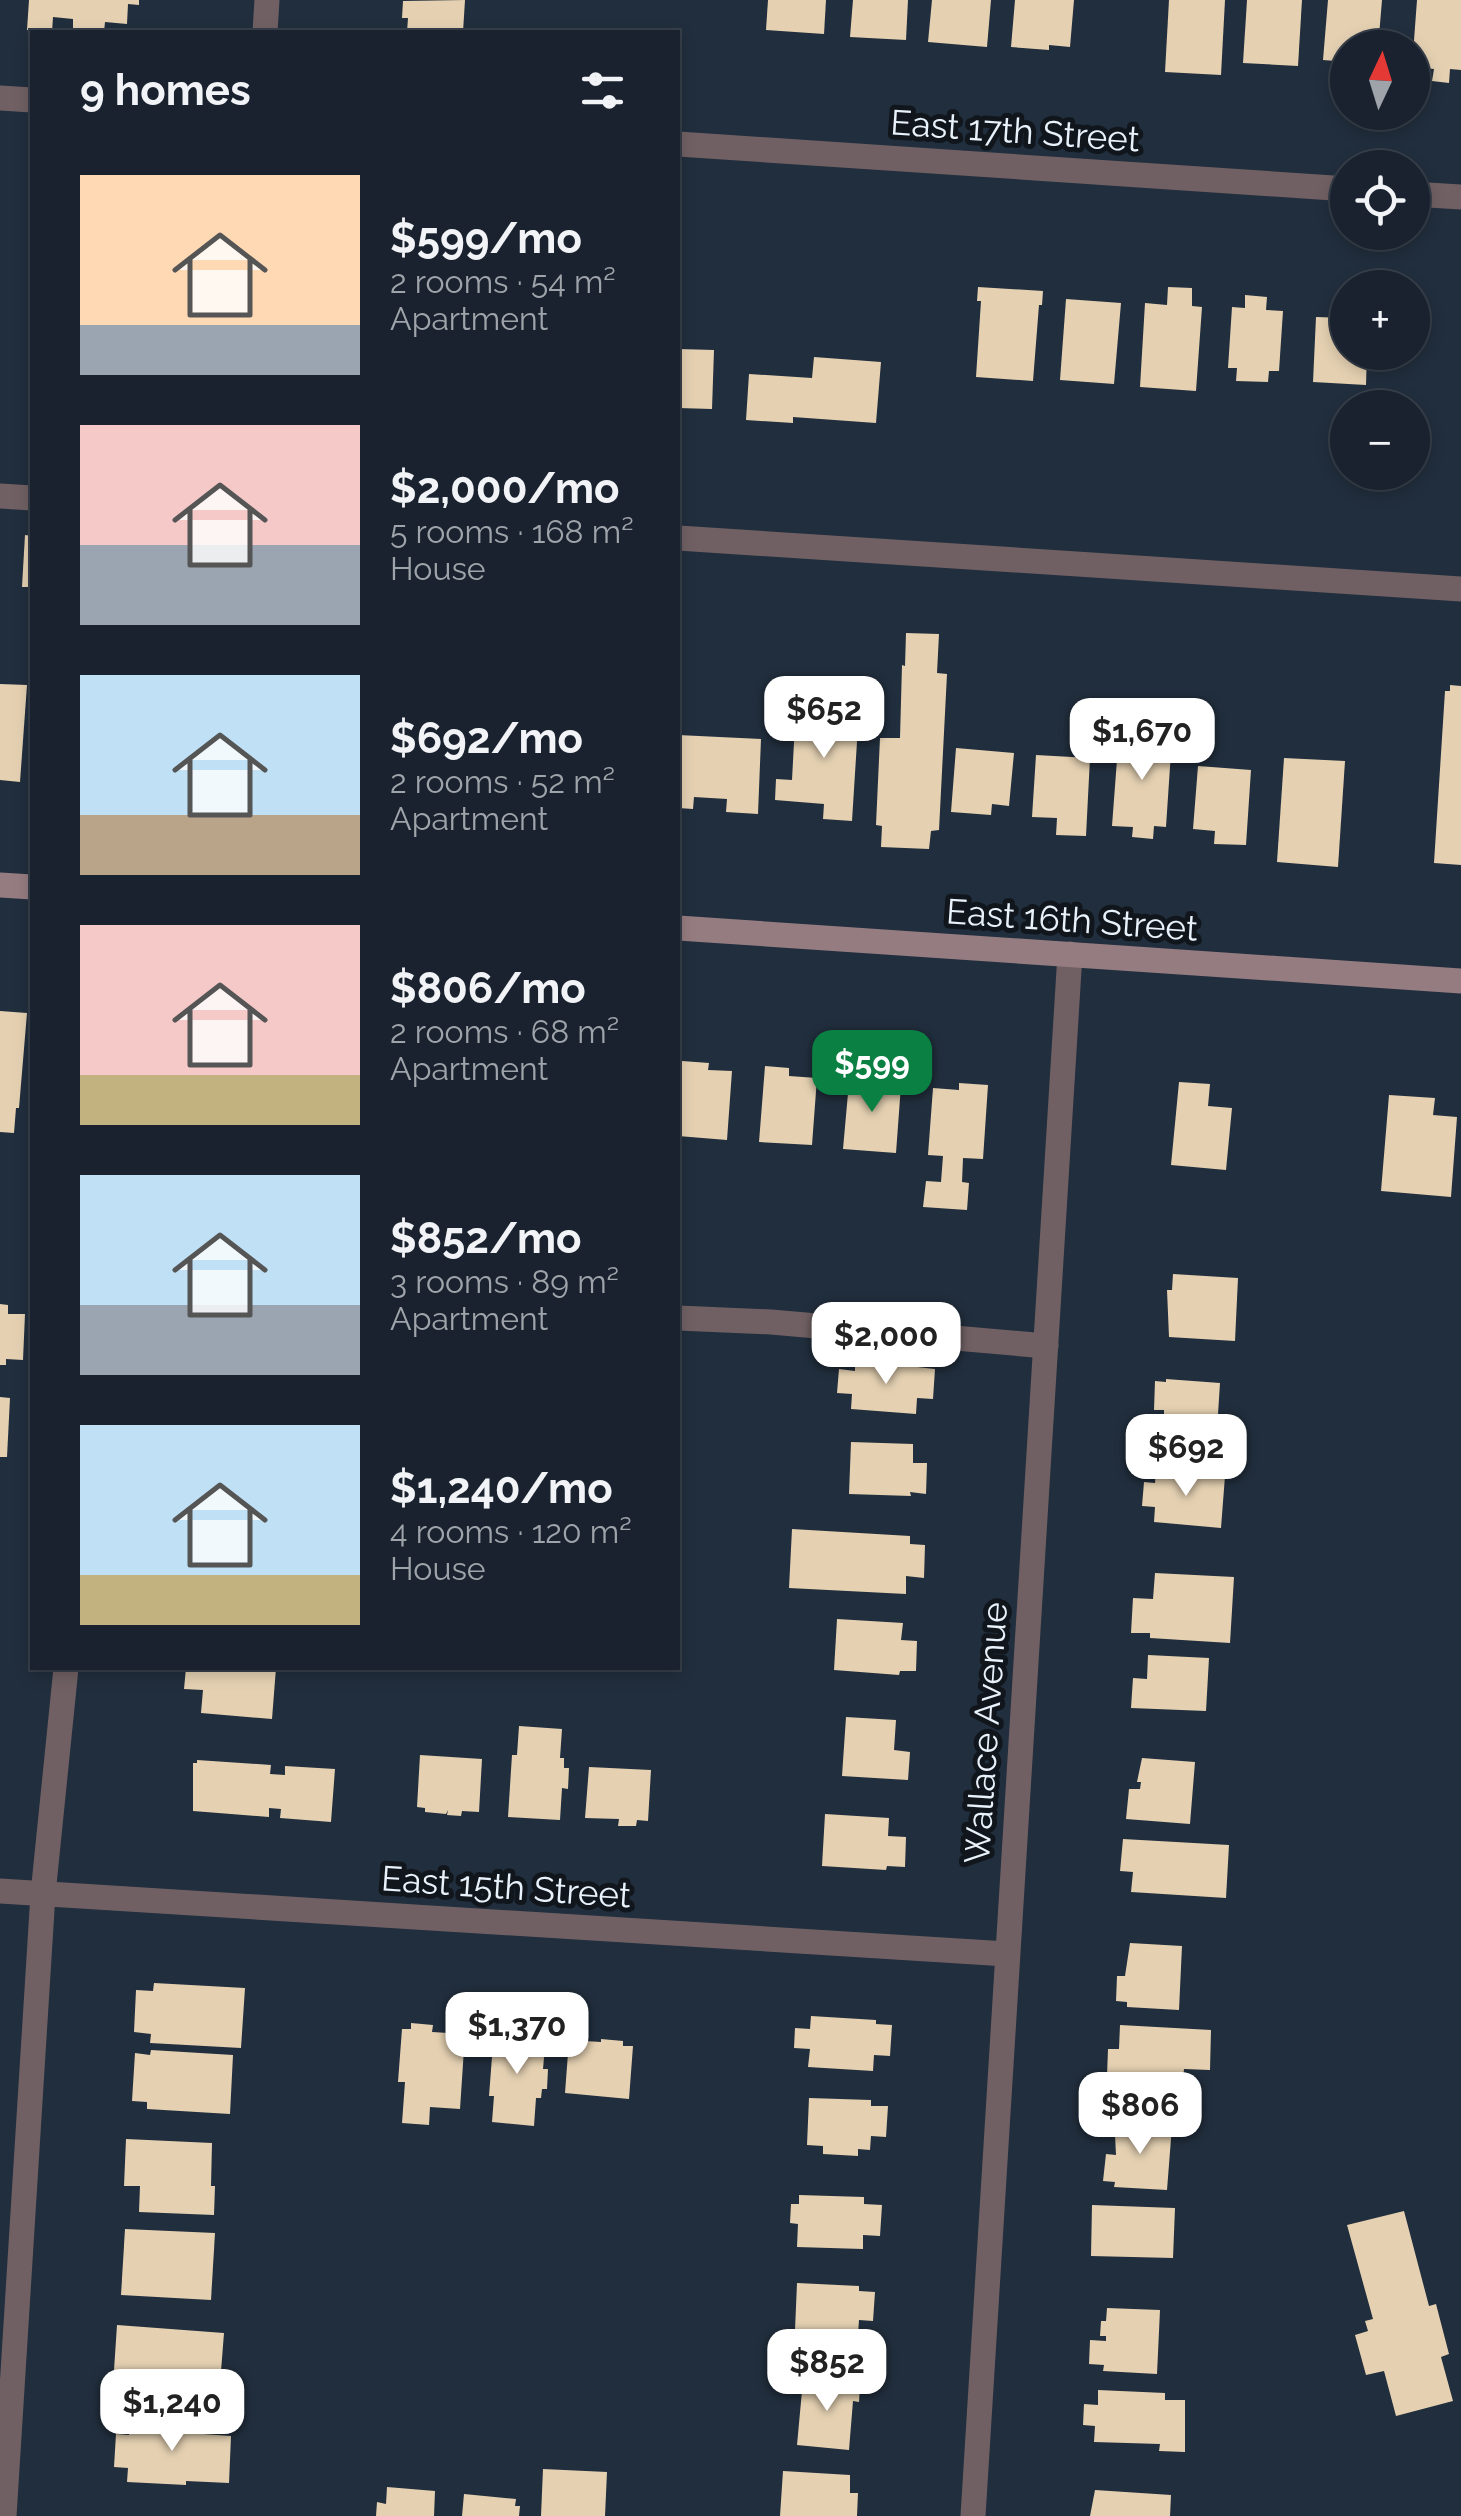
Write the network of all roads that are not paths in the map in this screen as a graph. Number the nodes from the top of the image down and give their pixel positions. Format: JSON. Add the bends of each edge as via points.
{"nodes":[{"id":1,"x":267,"y":0,"type":"edge"},
{"id":2,"x":265,"y":30,"type":"edge"},
{"id":3,"x":0,"y":98,"type":"edge"},
{"id":4,"x":30,"y":100,"type":"edge"},
{"id":5,"x":680,"y":144,"type":"edge"},
{"id":6,"x":1330,"y":188,"type":"edge"},
{"id":7,"x":1430,"y":195,"type":"edge"},
{"id":8,"x":1461,"y":197,"type":"edge"},
{"id":9,"x":0,"y":496,"type":"edge"},
{"id":10,"x":30,"y":498,"type":"edge"},
{"id":11,"x":680,"y":538,"type":"edge"},
{"id":12,"x":1461,"y":589,"type":"edge"},
{"id":13,"x":0,"y":885,"type":"edge"},
{"id":14,"x":30,"y":887,"type":"edge"},
{"id":15,"x":680,"y":928,"type":"edge"},
{"id":16,"x":1070,"y":954,"type":"junction"},
{"id":17,"x":1461,"y":981,"type":"edge"},
{"id":18,"x":680,"y":1318,"type":"edge"},
{"id":19,"x":1046,"y":1346,"type":"junction"},
{"id":20,"x":66,"y":1670,"type":"edge"},
{"id":21,"x":0,"y":1891,"type":"edge"},
{"id":22,"x":43,"y":1894,"type":"junction"},
{"id":23,"x":1008,"y":1954,"type":"junction"},
{"id":24,"x":4,"y":2516,"type":"edge"},
{"id":25,"x":974,"y":2516,"type":"edge"}],
"edges":[{"from":1,"to":2,"type":"street"},
{"from":3,"to":4,"type":"street"},
{"from":5,"to":6,"type":"street","name":"East 17th Street"},
{"from":7,"to":8,"type":"street"},
{"from":9,"to":10,"type":"street"},
{"from":11,"to":12,"type":"street"},
{"from":13,"to":14,"type":"main road"},
{"from":15,"to":16,"type":"main road","name":"East 16th Street"},
{"from":16,"to":17,"type":"main road","name":"East 16th Street"},
{"from":16,"to":19,"type":"street","name":"Wallace Avenue"},
{"from":18,"to":19,"type":"street"},
{"from":19,"to":23,"type":"street","name":"Wallace Avenue"},
{"from":20,"to":22,"type":"street"},
{"from":21,"to":22,"type":"street","name":"East 15th Street"},
{"from":22,"to":23,"type":"street","name":"East 15th Street"},
{"from":22,"to":24,"type":"street"},
{"from":23,"to":25,"type":"street","name":"Wallace Avenue"}]}
